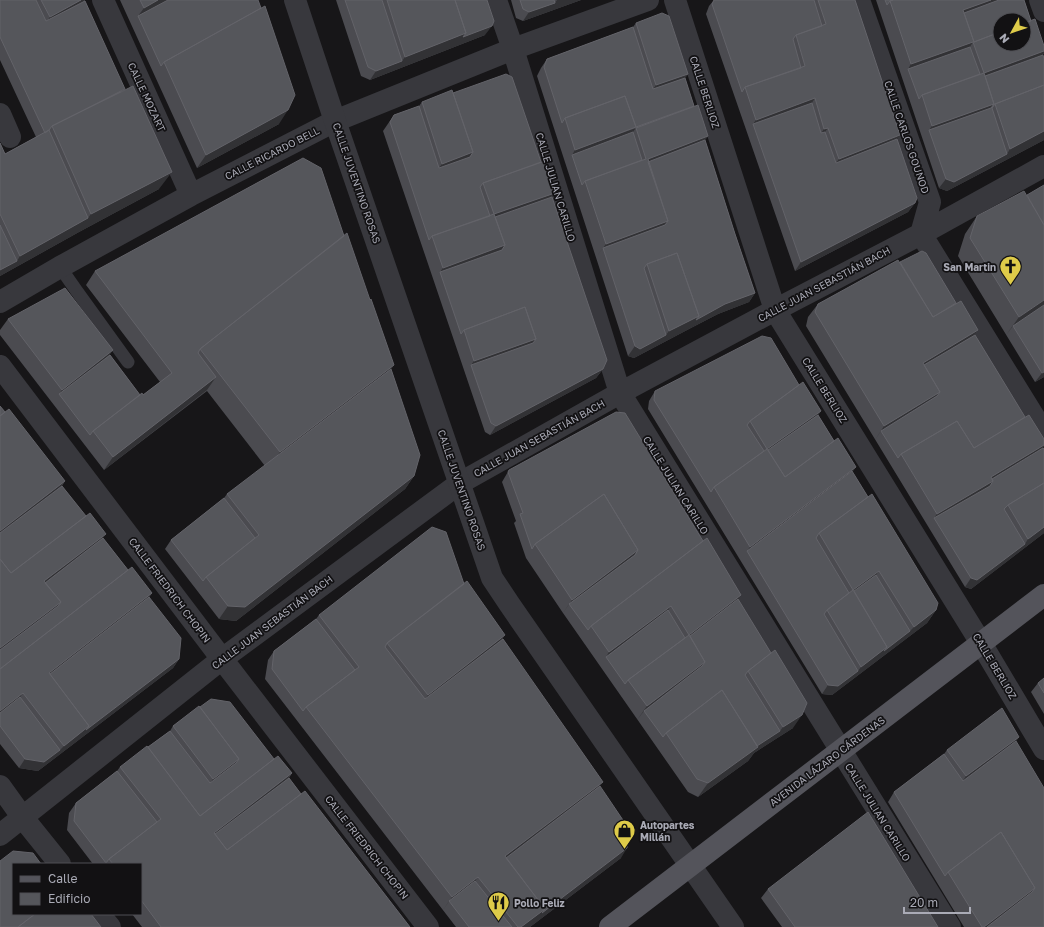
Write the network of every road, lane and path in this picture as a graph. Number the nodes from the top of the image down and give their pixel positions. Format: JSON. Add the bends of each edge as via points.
{"nodes":[{"id":1,"x":103,"y":0,"type":"edge"},
{"id":2,"x":295,"y":0,"type":"edge"},
{"id":3,"x":496,"y":0,"type":"edge"},
{"id":4,"x":648,"y":0,"type":"edge"},
{"id":5,"x":675,"y":0,"type":"edge"},
{"id":6,"x":860,"y":0,"type":"edge"},
{"id":7,"x":1040,"y":0,"type":"edge"},
{"id":8,"x":1044,"y":11,"type":"edge"},
{"id":9,"x":513,"y":49,"type":"junction"},
{"id":10,"x":0,"y":114,"type":"edge"},
{"id":11,"x":335,"y":121,"type":"junction"},
{"id":12,"x":10,"y":137,"type":"dead end"},
{"id":13,"x":1044,"y":166,"type":"edge"},
{"id":14,"x":192,"y":195,"type":"junction"},
{"id":15,"x":921,"y":234,"type":"junction"},
{"id":16,"x":60,"y":267,"type":"junction"},
{"id":17,"x":0,"y":302,"type":"edge"},
{"id":18,"x":775,"y":310,"type":"junction"},
{"id":19,"x":128,"y":362,"type":"dead end"},
{"id":20,"x":0,"y":366,"type":"edge"},
{"id":21,"x":620,"y":393,"type":"junction"},
{"id":22,"x":1044,"y":433,"type":"edge"},
{"id":23,"x":460,"y":482,"type":"junction"},
{"id":24,"x":1044,"y":595,"type":"edge"},
{"id":25,"x":981,"y":643,"type":"junction"},
{"id":26,"x":222,"y":659,"type":"junction"},
{"id":27,"x":1044,"y":749,"type":"edge"},
{"id":28,"x":840,"y":751,"type":"junction"},
{"id":29,"x":0,"y":786,"type":"edge"},
{"id":30,"x":23,"y":818,"type":"junction"},
{"id":31,"x":0,"y":835,"type":"edge"},
{"id":32,"x":59,"y":863,"type":"edge"},
{"id":33,"x":690,"y":865,"type":"junction"},
{"id":34,"x":101,"y":915,"type":"edge"},
{"id":35,"x":110,"y":927,"type":"edge"},
{"id":36,"x":428,"y":927,"type":"edge"},
{"id":37,"x":610,"y":927,"type":"edge"},
{"id":38,"x":733,"y":927,"type":"edge"},
{"id":39,"x":950,"y":927,"type":"edge"}],
"edges":[{"from":1,"to":14,"type":"street","name":"CALLE MOZART"},
{"from":2,"to":11,"type":"street","name":"CALLE JUVENTINO ROSAS"},
{"from":3,"to":9,"type":"street","name":"CALLE JULIAN CARILLO"},
{"from":4,"to":9,"type":"street","name":"CALLE RICARDO BELL"},
{"from":5,"to":18,"type":"street","name":"CALLE BERLIOZ"},
{"from":6,"to":15,"type":"street","name":"CALLE CARLOS GOUNOD","via":[[930,202]]},
{"from":7,"to":8,"type":"street"},
{"from":9,"to":11,"type":"street","name":"CALLE RICARDO BELL"},
{"from":9,"to":21,"type":"street","name":"CALLE JULIAN CARILLO"},
{"from":10,"to":12,"type":"street"},
{"from":11,"to":14,"type":"street","name":"CALLE RICARDO BELL"},
{"from":11,"to":23,"type":"street","name":"CALLE JUVENTINO ROSAS"},
{"from":13,"to":15,"type":"street","name":"CALLE JUAN SEBASTIÁN BACH"},
{"from":14,"to":16,"type":"street","name":"CALLE RICARDO BELL"},
{"from":15,"to":18,"type":"street","name":"CALLE JUAN SEBASTIÁN BACH"},
{"from":15,"to":22,"type":"street"},
{"from":16,"to":17,"type":"street","name":"CALLE RICARDO BELL"},
{"from":16,"to":19,"type":"lane"},
{"from":18,"to":21,"type":"street","name":"CALLE JUAN SEBASTIÁN BACH"},
{"from":18,"to":25,"type":"street","name":"CALLE BERLIOZ"},
{"from":20,"to":26,"type":"street","name":"CALLE FRIEDRICH CHOPIN"},
{"from":21,"to":23,"type":"street","name":"CALLE JUAN SEBASTIÁN BACH"},
{"from":21,"to":28,"type":"street","name":"CALLE JULIAN CARILLO"},
{"from":23,"to":26,"type":"street","name":"CALLE JUAN SEBASTIÁN BACH"},
{"from":23,"to":33,"type":"street","name":"CALLE JUVENTINO ROSAS","via":[[492,578]]},
{"from":24,"to":25,"type":"main road","name":"AVENIDA LÁZARO CÁRDENAS"},
{"from":25,"to":27,"type":"street","name":"CALLE BERLIOZ"},
{"from":25,"to":28,"type":"main road","name":"AVENIDA LÁZARO CÁRDENAS"},
{"from":26,"to":30,"type":"street","name":"CALLE JUAN SEBASTIÁN BACH"},
{"from":26,"to":36,"type":"street","name":"CALLE FRIEDRICH CHOPIN"},
{"from":28,"to":33,"type":"main road","name":"AVENIDA LÁZARO CÁRDENAS"},
{"from":28,"to":39,"type":"street","name":"CALLE JULIAN CARILLO"},
{"from":29,"to":30,"type":"street"},
{"from":30,"to":31,"type":"street","name":"CALLE JUAN SEBASTIÁN BACH"},
{"from":30,"to":32,"type":"street"},
{"from":33,"to":37,"type":"main road","name":"AVENIDA LÁZARO CÁRDENAS"},
{"from":33,"to":38,"type":"street","name":"CALLE JUVENTINO ROSAS"},
{"from":34,"to":35,"type":"street"}]}
